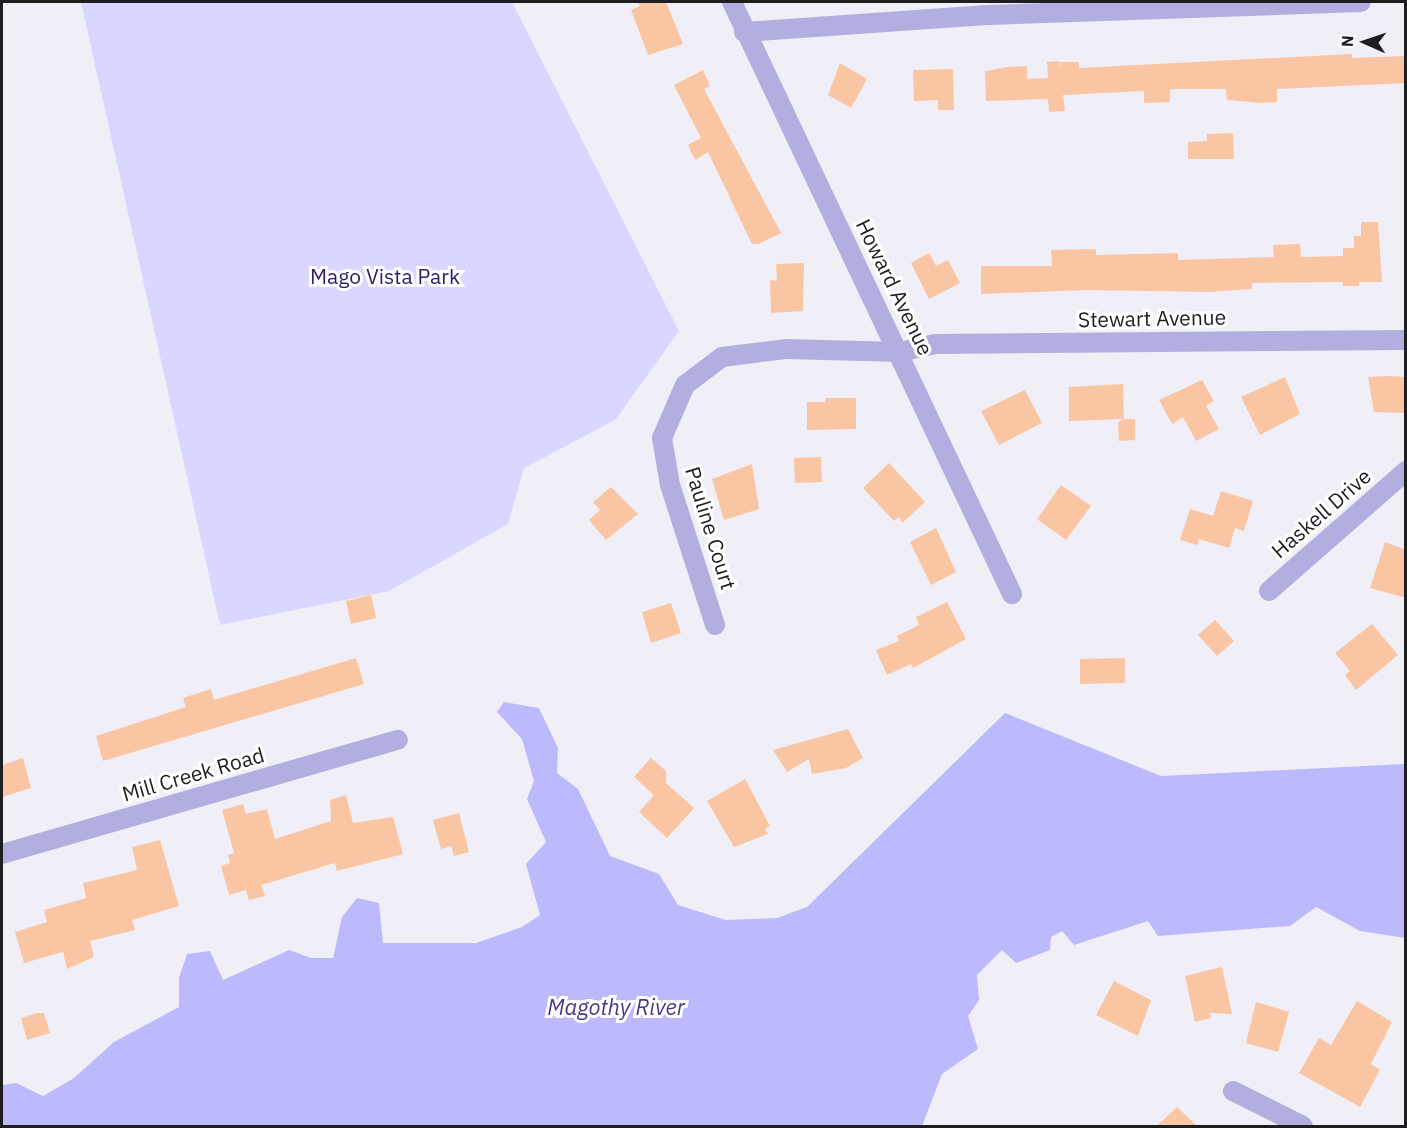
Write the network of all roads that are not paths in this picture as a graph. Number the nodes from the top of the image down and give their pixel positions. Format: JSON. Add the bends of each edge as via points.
{"nodes":[{"id":1,"x":732,"y":2,"type":"edge"},
{"id":2,"x":1361,"y":2,"type":"edge"},
{"id":3,"x":1170,"y":5,"type":"edge"},
{"id":4,"x":744,"y":32,"type":"junction"},
{"id":5,"x":1406,"y":340,"type":"edge"},
{"id":6,"x":900,"y":352,"type":"junction"},
{"id":7,"x":1406,"y":471,"type":"edge"},
{"id":8,"x":1269,"y":591,"type":"dead end"},
{"id":9,"x":1012,"y":594,"type":"dead end"},
{"id":10,"x":715,"y":625,"type":"dead end"},
{"id":11,"x":398,"y":740,"type":"dead end"},
{"id":12,"x":2,"y":854,"type":"edge"},
{"id":13,"x":1233,"y":1091,"type":"dead end"},
{"id":14,"x":1303,"y":1126,"type":"edge"}],
"edges":[{"from":1,"to":4,"type":"street","name":"Howard Avenue"},
{"from":2,"to":3,"type":"street"},
{"from":3,"to":4,"type":"street"},
{"from":4,"to":6,"type":"street","name":"Howard Avenue"},
{"from":5,"to":6,"type":"street","name":"Stewart Avenue","via":[[935,344]]},
{"from":6,"to":9,"type":"street","name":"Howard Avenue"},
{"from":6,"to":10,"type":"street","name":"Pauline Court","via":[[786,349],[722,357],[686,385],[662,438],[670,485]]},
{"from":7,"to":8,"type":"street","name":"Haskell Drive"},
{"from":11,"to":12,"type":"street","name":"Mill Creek Road"},
{"from":13,"to":14,"type":"street"}]}
